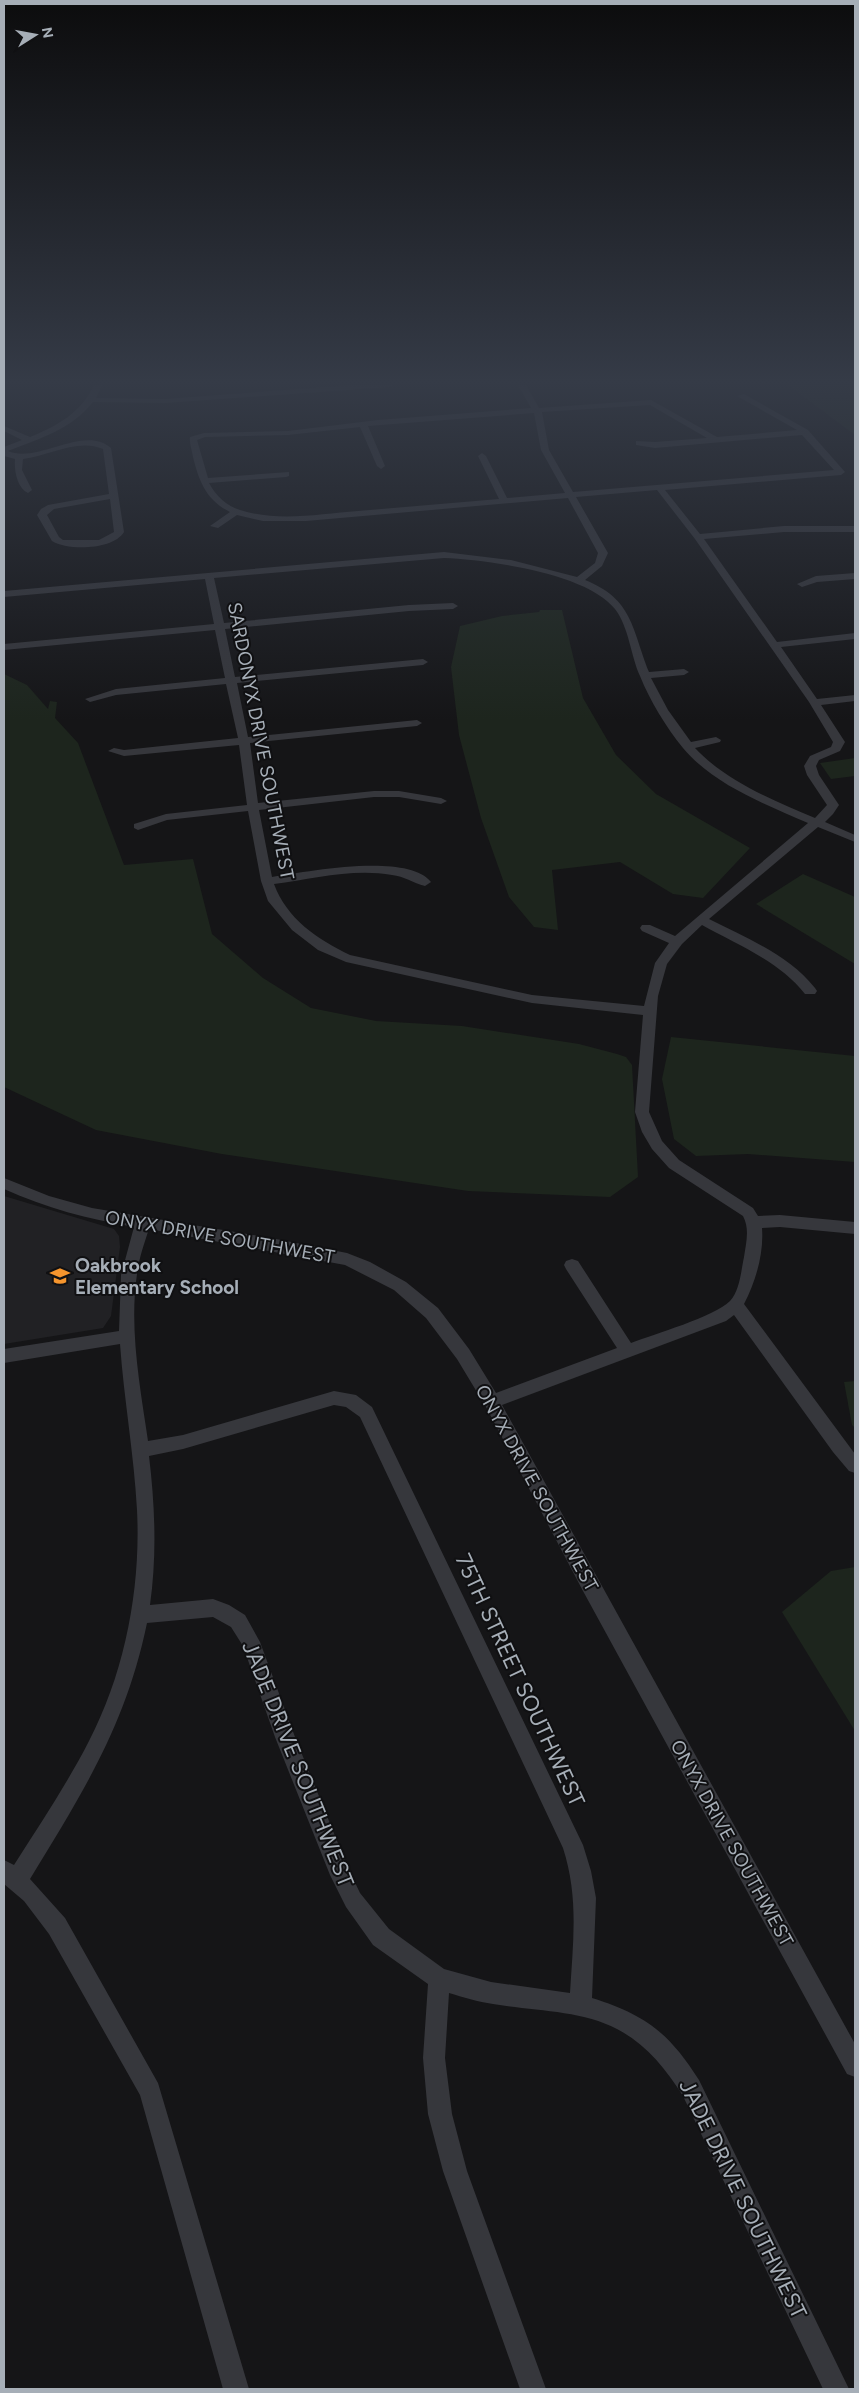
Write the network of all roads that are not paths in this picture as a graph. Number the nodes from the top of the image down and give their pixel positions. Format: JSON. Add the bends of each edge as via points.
{"nodes":[{"id":1,"x":114,"y":496,"type":"edge"},
{"id":2,"x":110,"y":497,"type":"edge"},
{"id":3,"x":212,"y":497,"type":"edge"},
{"id":4,"x":502,"y":497,"type":"edge"},
{"id":5,"x":541,"y":497,"type":"edge"},
{"id":6,"x":572,"y":497,"type":"edge"},
{"id":7,"x":666,"y":497,"type":"edge"},
{"id":8,"x":504,"y":500,"type":"junction"},
{"id":9,"x":236,"y":512,"type":"junction"},
{"id":10,"x":215,"y":526,"type":"dead end"},
{"id":11,"x":855,"y":529,"type":"edge"},
{"id":12,"x":698,"y":537,"type":"junction"},
{"id":13,"x":209,"y":576,"type":"junction"},
{"id":14,"x":855,"y":576,"type":"edge"},
{"id":15,"x":578,"y":581,"type":"junction"},
{"id":16,"x":802,"y":584,"type":"dead end"},
{"id":17,"x":4,"y":594,"type":"edge"},
{"id":18,"x":453,"y":606,"type":"dead end"},
{"id":19,"x":220,"y":626,"type":"junction"},
{"id":20,"x":855,"y":636,"type":"edge"},
{"id":21,"x":774,"y":645,"type":"junction"},
{"id":22,"x":4,"y":647,"type":"edge"},
{"id":23,"x":424,"y":662,"type":"dead end"},
{"id":24,"x":684,"y":672,"type":"dead end"},
{"id":25,"x":644,"y":675,"type":"junction"},
{"id":26,"x":230,"y":681,"type":"junction"},
{"id":27,"x":855,"y":698,"type":"edge"},
{"id":28,"x":90,"y":699,"type":"dead end"},
{"id":29,"x":814,"y":702,"type":"junction"},
{"id":30,"x":418,"y":723,"type":"dead end"},
{"id":31,"x":243,"y":740,"type":"junction"},
{"id":32,"x":716,"y":740,"type":"dead end"},
{"id":33,"x":687,"y":746,"type":"junction"},
{"id":34,"x":114,"y":751,"type":"dead end"},
{"id":35,"x":441,"y":801,"type":"dead end"},
{"id":36,"x":253,"y":807,"type":"junction"},
{"id":37,"x":818,"y":822,"type":"junction"},
{"id":38,"x":138,"y":826,"type":"dead end"},
{"id":39,"x":855,"y":839,"type":"edge"},
{"id":40,"x":267,"y":881,"type":"junction"},
{"id":41,"x":425,"y":882,"type":"dead end"},
{"id":42,"x":700,"y":919,"type":"junction"},
{"id":43,"x":646,"y":928,"type":"dead end"},
{"id":44,"x":677,"y":941,"type":"junction"},
{"id":45,"x":810,"y":991,"type":"dead end"},
{"id":46,"x":650,"y":1012,"type":"junction"},
{"id":47,"x":4,"y":1183,"type":"edge"},
{"id":48,"x":754,"y":1222,"type":"junction"},
{"id":49,"x":143,"y":1224,"type":"junction"},
{"id":50,"x":855,"y":1228,"type":"edge"},
{"id":51,"x":572,"y":1265,"type":"dead end"},
{"id":52,"x":736,"y":1305,"type":"junction"},
{"id":53,"x":128,"y":1336,"type":"junction"},
{"id":54,"x":628,"y":1352,"type":"junction"},
{"id":55,"x":4,"y":1356,"type":"edge"},
{"id":56,"x":492,"y":1402,"type":"junction"},
{"id":57,"x":138,"y":1450,"type":"junction"},
{"id":58,"x":855,"y":1466,"type":"edge"},
{"id":59,"x":140,"y":1615,"type":"junction"},
{"id":60,"x":10,"y":1876,"type":"edge"},
{"id":61,"x":439,"y":1979,"type":"junction"},
{"id":62,"x":581,"y":2006,"type":"junction"},
{"id":63,"x":855,"y":2066,"type":"edge"},
{"id":64,"x":236,"y":2389,"type":"edge"},
{"id":65,"x":533,"y":2389,"type":"edge"},
{"id":66,"x":836,"y":2389,"type":"edge"}],
"edges":[{"from":1,"to":2,"type":"street","via":[[118,534],[107,540],[64,543],[55,539],[42,515],[51,507]]},
{"from":3,"to":9,"type":"street"},
{"from":4,"to":8,"type":"street"},
{"from":5,"to":8,"type":"street"},
{"from":6,"to":15,"type":"street","via":[[603,556],[599,564]]},
{"from":7,"to":12,"type":"street"},
{"from":8,"to":9,"type":"street","via":[[292,519],[263,518]]},
{"from":9,"to":10,"type":"street"},
{"from":11,"to":12,"type":"street","via":[[784,529]]},
{"from":12,"to":21,"type":"street"},
{"from":13,"to":15,"type":"street","via":[[454,555],[487,557]]},
{"from":13,"to":17,"type":"street"},
{"from":13,"to":19,"type":"street","name":"SARDONYX DRIVE SOUTHWEST"},
{"from":14,"to":16,"type":"street","via":[[816,579]]},
{"from":15,"to":25,"type":"street","via":[[601,591],[620,609]]},
{"from":18,"to":19,"type":"street"},
{"from":19,"to":22,"type":"street"},
{"from":19,"to":26,"type":"street","name":"SARDONYX DRIVE SOUTHWEST"},
{"from":20,"to":21,"type":"street"},
{"from":21,"to":29,"type":"street"},
{"from":23,"to":26,"type":"street"},
{"from":24,"to":25,"type":"street"},
{"from":25,"to":33,"type":"street","via":[[658,704]]},
{"from":26,"to":28,"type":"street","via":[[116,692]]},
{"from":26,"to":31,"type":"street","name":"SARDONYX DRIVE SOUTHWEST"},
{"from":27,"to":29,"type":"street"},
{"from":29,"to":37,"type":"street","via":[[839,742],[836,749],[814,758],[810,766],[833,805]]},
{"from":30,"to":31,"type":"street"},
{"from":31,"to":34,"type":"street","via":[[124,753]]},
{"from":31,"to":36,"type":"street","name":"SARDONYX DRIVE SOUTHWEST"},
{"from":32,"to":33,"type":"street"},
{"from":33,"to":37,"type":"street","via":[[721,775]]},
{"from":35,"to":36,"type":"street","via":[[383,793]]},
{"from":36,"to":38,"type":"street","via":[[166,817]]},
{"from":36,"to":40,"type":"street","name":"SARDONYX DRIVE SOUTHWEST"},
{"from":37,"to":39,"type":"street"},
{"from":37,"to":42,"type":"street"},
{"from":40,"to":41,"type":"street","via":[[378,869],[408,873]]},
{"from":40,"to":46,"type":"street","name":"SARDONYX DRIVE SOUTHWEST","via":[[274,901],[296,926],[323,947],[346,958],[532,999]]},
{"from":42,"to":44,"type":"street"},
{"from":42,"to":45,"type":"street","via":[[779,963]]},
{"from":43,"to":44,"type":"street"},
{"from":44,"to":46,"type":"street","via":[[661,963],[651,996]]},
{"from":46,"to":48,"type":"street","via":[[642,1112],[649,1132],[674,1164],[748,1212]]},
{"from":47,"to":49,"type":"street","name":"ONYX DRIVE SOUTHWEST","via":[[45,1201]]},
{"from":48,"to":50,"type":"street","via":[[780,1221]]},
{"from":48,"to":52,"type":"street","via":[[755,1238],[746,1285]]},
{"from":49,"to":53,"type":"street","via":[[128,1282]]},
{"from":49,"to":56,"type":"street","name":"ONYX DRIVE SOUTHWEST","via":[[324,1254],[364,1266],[400,1286],[432,1313],[463,1354]]},
{"from":51,"to":54,"type":"street"},
{"from":52,"to":54,"type":"street","via":[[708,1322]]},
{"from":52,"to":58,"type":"street"},
{"from":53,"to":55,"type":"street"},
{"from":53,"to":57,"type":"street"},
{"from":54,"to":56,"type":"street"},
{"from":56,"to":63,"type":"street","name":"ONYX DRIVE SOUTHWEST"},
{"from":57,"to":59,"type":"street","via":[[146,1527]]},
{"from":57,"to":62,"type":"street","name":"75TH STREET SOUTHWEST","via":[[183,1442],[323,1400],[345,1398],[366,1412],[573,1845],[586,1898]]},
{"from":59,"to":60,"type":"street","via":[[119,1694],[95,1750],[80,1778]]},
{"from":59,"to":61,"type":"street","name":"JADE DRIVE SOUTHWEST","via":[[212,1608],[238,1621],[251,1642],[340,1876],[381,1937]]},
{"from":60,"to":64,"type":"street","via":[[31,1894],[57,1926],[150,2090]]},
{"from":61,"to":62,"type":"street","name":"JADE DRIVE SOUTHWEST","via":[[492,1993]]},
{"from":61,"to":65,"type":"street","via":[[434,2058],[442,2124],[455,2170]]},
{"from":62,"to":66,"type":"street","name":"JADE DRIVE SOUTHWEST","via":[[620,2018],[640,2030],[660,2046],[692,2088]]}]}
